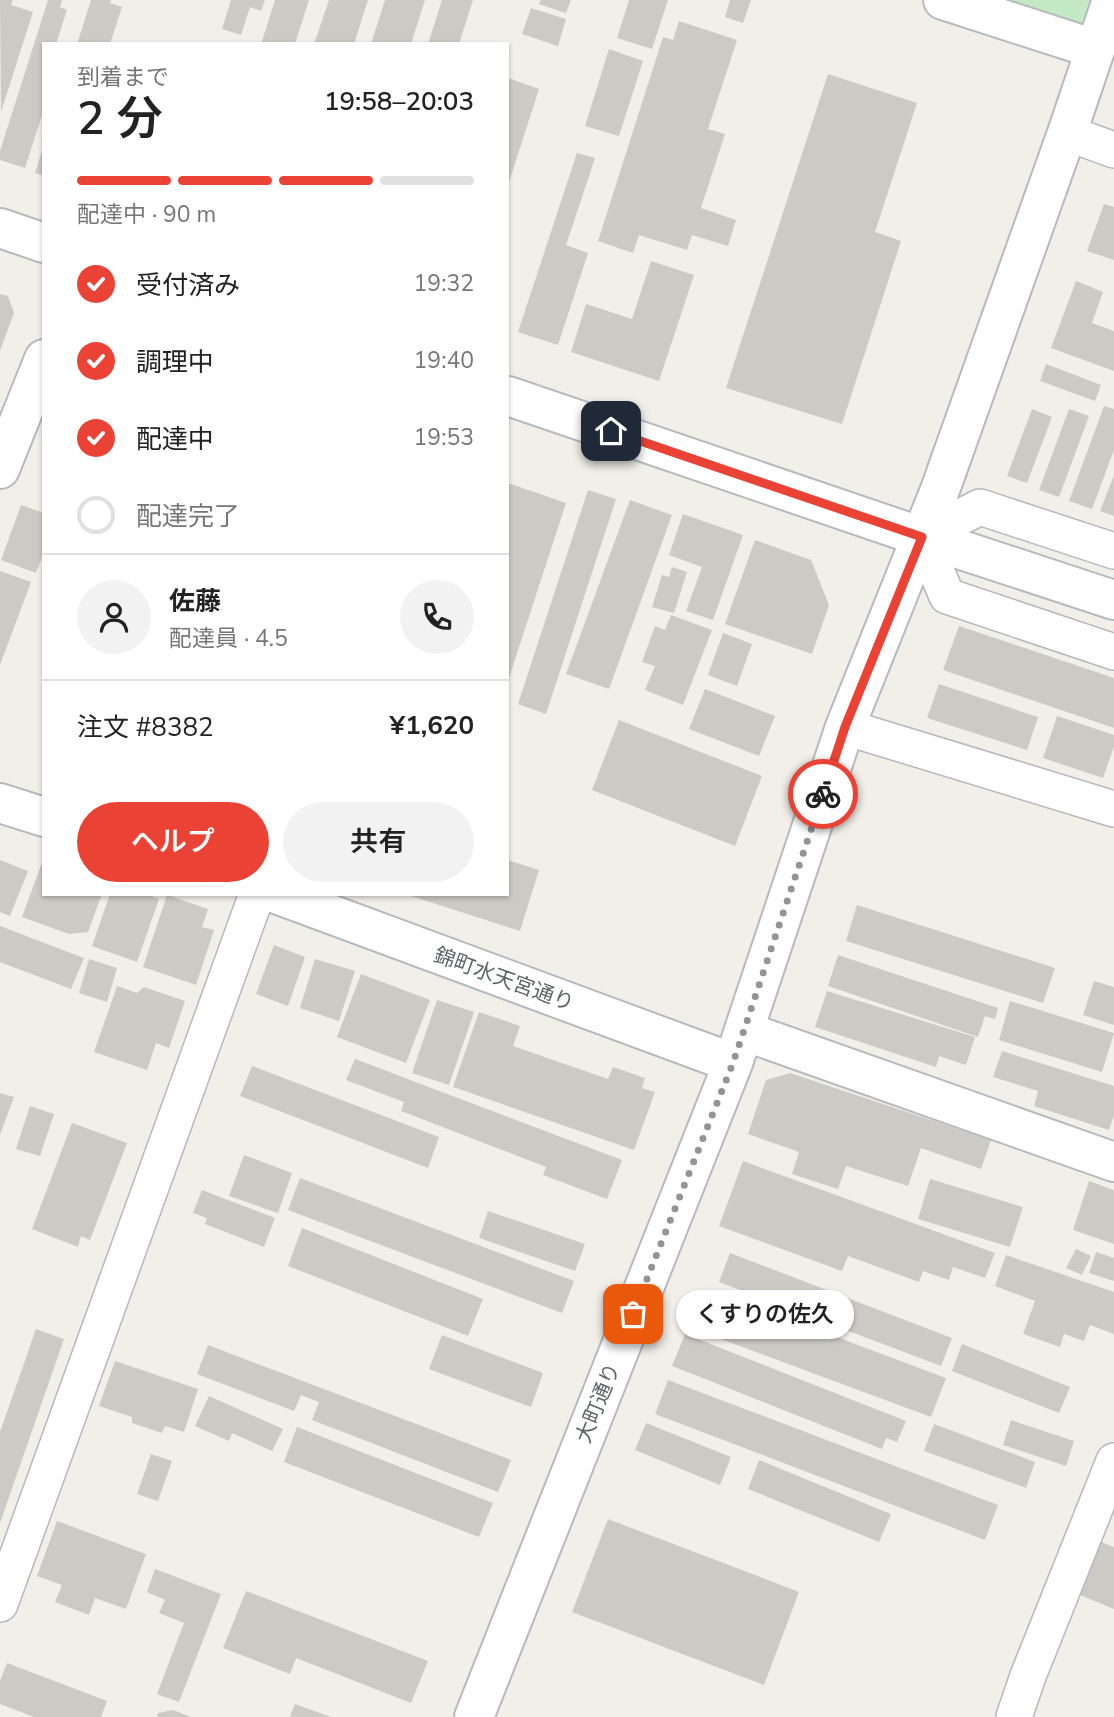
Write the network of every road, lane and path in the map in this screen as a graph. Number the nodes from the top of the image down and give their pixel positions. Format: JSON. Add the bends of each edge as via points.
{"nodes":[{"id":1,"x":943,"y":0,"type":"edge"},
{"id":2,"x":1112,"y":0,"type":"edge"},
{"id":3,"x":1095,"y":50,"type":"junction"},
{"id":4,"x":1067,"y":133,"type":"junction"},
{"id":5,"x":1114,"y":150,"type":"edge"},
{"id":6,"x":0,"y":228,"type":"edge"},
{"id":7,"x":42,"y":242,"type":"edge"},
{"id":8,"x":42,"y":364,"type":"edge"},
{"id":9,"x":509,"y":396,"type":"edge"},
{"id":10,"x":0,"y":469,"type":"edge"},
{"id":11,"x":922,"y":537,"type":"junction"},
{"id":12,"x":1114,"y":551,"type":"edge"},
{"id":13,"x":1114,"y":600,"type":"edge"},
{"id":14,"x":1114,"y":652,"type":"edge"},
{"id":15,"x":845,"y":727,"type":"junction"},
{"id":16,"x":0,"y":803,"type":"edge"},
{"id":17,"x":1114,"y":809,"type":"edge"},
{"id":18,"x":42,"y":816,"type":"edge"},
{"id":19,"x":256,"y":896,"type":"edge"},
{"id":20,"x":282,"y":896,"type":"edge"},
{"id":21,"x":738,"y":1047,"type":"junction"},
{"id":22,"x":1114,"y":1162,"type":"edge"},
{"id":23,"x":1114,"y":1461,"type":"edge"},
{"id":24,"x":0,"y":1604,"type":"edge"},
{"id":25,"x":474,"y":1717,"type":"edge"},
{"id":26,"x":1013,"y":1717,"type":"edge"}],
"edges":[{"from":1,"to":3,"type":"street"},
{"from":2,"to":3,"type":"street","name":"大町通り"},
{"from":3,"to":4,"type":"street","name":"大町通り"},
{"from":4,"to":5,"type":"street"},
{"from":4,"to":11,"type":"street","name":"大町通り"},
{"from":6,"to":7,"type":"street"},
{"from":8,"to":10,"type":"street"},
{"from":9,"to":11,"type":"street"},
{"from":11,"to":12,"type":"street","via":[[980,507]]},
{"from":11,"to":13,"type":"street"},
{"from":11,"to":14,"type":"street","via":[[947,596]]},
{"from":11,"to":15,"type":"street","name":"大町通り"},
{"from":15,"to":17,"type":"street"},
{"from":15,"to":21,"type":"street","name":"大町通り"},
{"from":16,"to":18,"type":"street"},
{"from":19,"to":24,"type":"street"},
{"from":20,"to":21,"type":"street","name":"錦町水天宮通り"},
{"from":21,"to":22,"type":"street","name":"錦町水天宮通り"},
{"from":21,"to":25,"type":"street","name":"大町通り"},
{"from":23,"to":26,"type":"street"}]}
